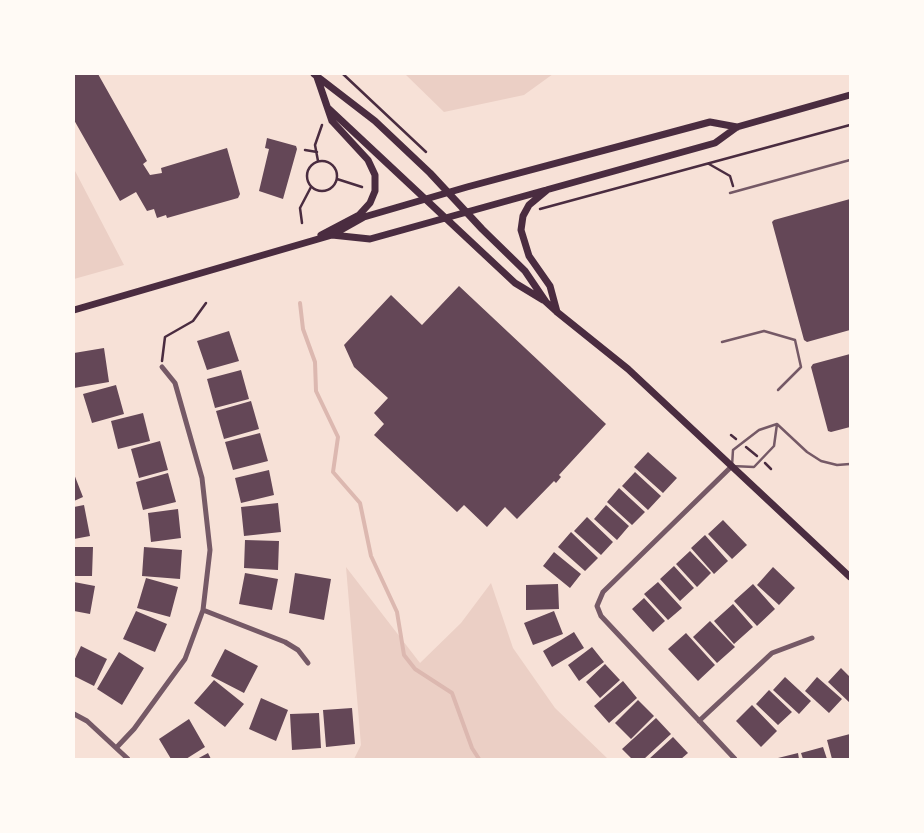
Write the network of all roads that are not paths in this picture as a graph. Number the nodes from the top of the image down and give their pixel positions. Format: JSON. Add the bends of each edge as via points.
{"nodes":[{"id":1,"x":316,"y":75,"type":"edge"},
{"id":2,"x":850,"y":95,"type":"edge"},
{"id":3,"x":328,"y":108,"type":"junction"},
{"id":4,"x":737,"y":127,"type":"junction"},
{"id":5,"x":850,"y":160,"type":"edge"},
{"id":6,"x":551,"y":187,"type":"junction"},
{"id":7,"x":448,"y":193,"type":"junction"},
{"id":8,"x":730,"y":193,"type":"dead end"},
{"id":9,"x":426,"y":199,"type":"junction"},
{"id":10,"x":465,"y":211,"type":"junction"},
{"id":11,"x":445,"y":217,"type":"junction"},
{"id":12,"x":332,"y":234,"type":"junction"},
{"id":13,"x":310,"y":241,"type":"junction"},
{"id":14,"x":546,"y":302,"type":"junction"},
{"id":15,"x":74,"y":310,"type":"edge"},
{"id":16,"x":557,"y":312,"type":"junction"},
{"id":17,"x":722,"y":342,"type":"dead end"},
{"id":18,"x":162,"y":367,"type":"road end"},
{"id":19,"x":778,"y":390,"type":"dead end"},
{"id":20,"x":777,"y":424,"type":"junction"},
{"id":21,"x":850,"y":464,"type":"edge"},
{"id":22,"x":732,"y":466,"type":"junction"},
{"id":23,"x":850,"y":577,"type":"edge"},
{"id":24,"x":203,"y":610,"type":"junction"},
{"id":25,"x":812,"y":638,"type":"dead end"},
{"id":26,"x":308,"y":663,"type":"dead end"},
{"id":27,"x":74,"y":714,"type":"edge"},
{"id":28,"x":699,"y":721,"type":"junction"},
{"id":29,"x":117,"y":747,"type":"junction"},
{"id":30,"x":128,"y":759,"type":"edge"},
{"id":31,"x":735,"y":759,"type":"edge"}],
"edges":[{"from":1,"to":3,"type":"main road"},
{"from":1,"to":7,"type":"main road","via":[[375,121]]},
{"from":2,"to":4,"type":"main road"},
{"from":3,"to":9,"type":"main road"},
{"from":3,"to":13,"type":"main road","via":[[332,121],[368,160],[375,174],[375,190],[370,203],[358,215]]},
{"from":4,"to":6,"type":"main road","via":[[716,143]]},
{"from":4,"to":7,"type":"main road","via":[[710,122]]},
{"from":5,"to":8,"type":"lane"},
{"from":6,"to":10,"type":"main road"},
{"from":6,"to":16,"type":"main road","via":[[528,205],[521,230],[529,256],[550,286]]},
{"from":7,"to":9,"type":"main road"},
{"from":7,"to":10,"type":"main road"},
{"from":9,"to":11,"type":"main road"},
{"from":9,"to":12,"type":"main road","via":[[364,217]]},
{"from":10,"to":11,"type":"main road"},
{"from":10,"to":14,"type":"main road","via":[[525,271]]},
{"from":11,"to":12,"type":"main road","via":[[370,238]]},
{"from":11,"to":14,"type":"main road","via":[[515,283]]},
{"from":12,"to":13,"type":"main road"},
{"from":13,"to":15,"type":"main road"},
{"from":14,"to":16,"type":"main road"},
{"from":16,"to":22,"type":"main road","via":[[628,369]]},
{"from":17,"to":19,"type":"lane","via":[[764,331],[795,340],[801,367]]},
{"from":18,"to":24,"type":"street","via":[[175,383],[202,478],[210,550]]},
{"from":20,"to":21,"type":"lane","via":[[821,461]]},
{"from":20,"to":22,"type":"lane","via":[[759,430],[733,450]]},
{"from":20,"to":22,"type":"lane","via":[[774,446],[754,467]]},
{"from":22,"to":23,"type":"main road"},
{"from":22,"to":28,"type":"street","via":[[603,592],[597,606],[601,616]]},
{"from":24,"to":26,"type":"street","via":[[285,642],[298,650]]},
{"from":24,"to":29,"type":"street","via":[[185,659]]},
{"from":25,"to":28,"type":"street","via":[[772,653]]},
{"from":27,"to":29,"type":"street","via":[[87,720]]},
{"from":28,"to":31,"type":"street"},
{"from":29,"to":30,"type":"street"}]}
